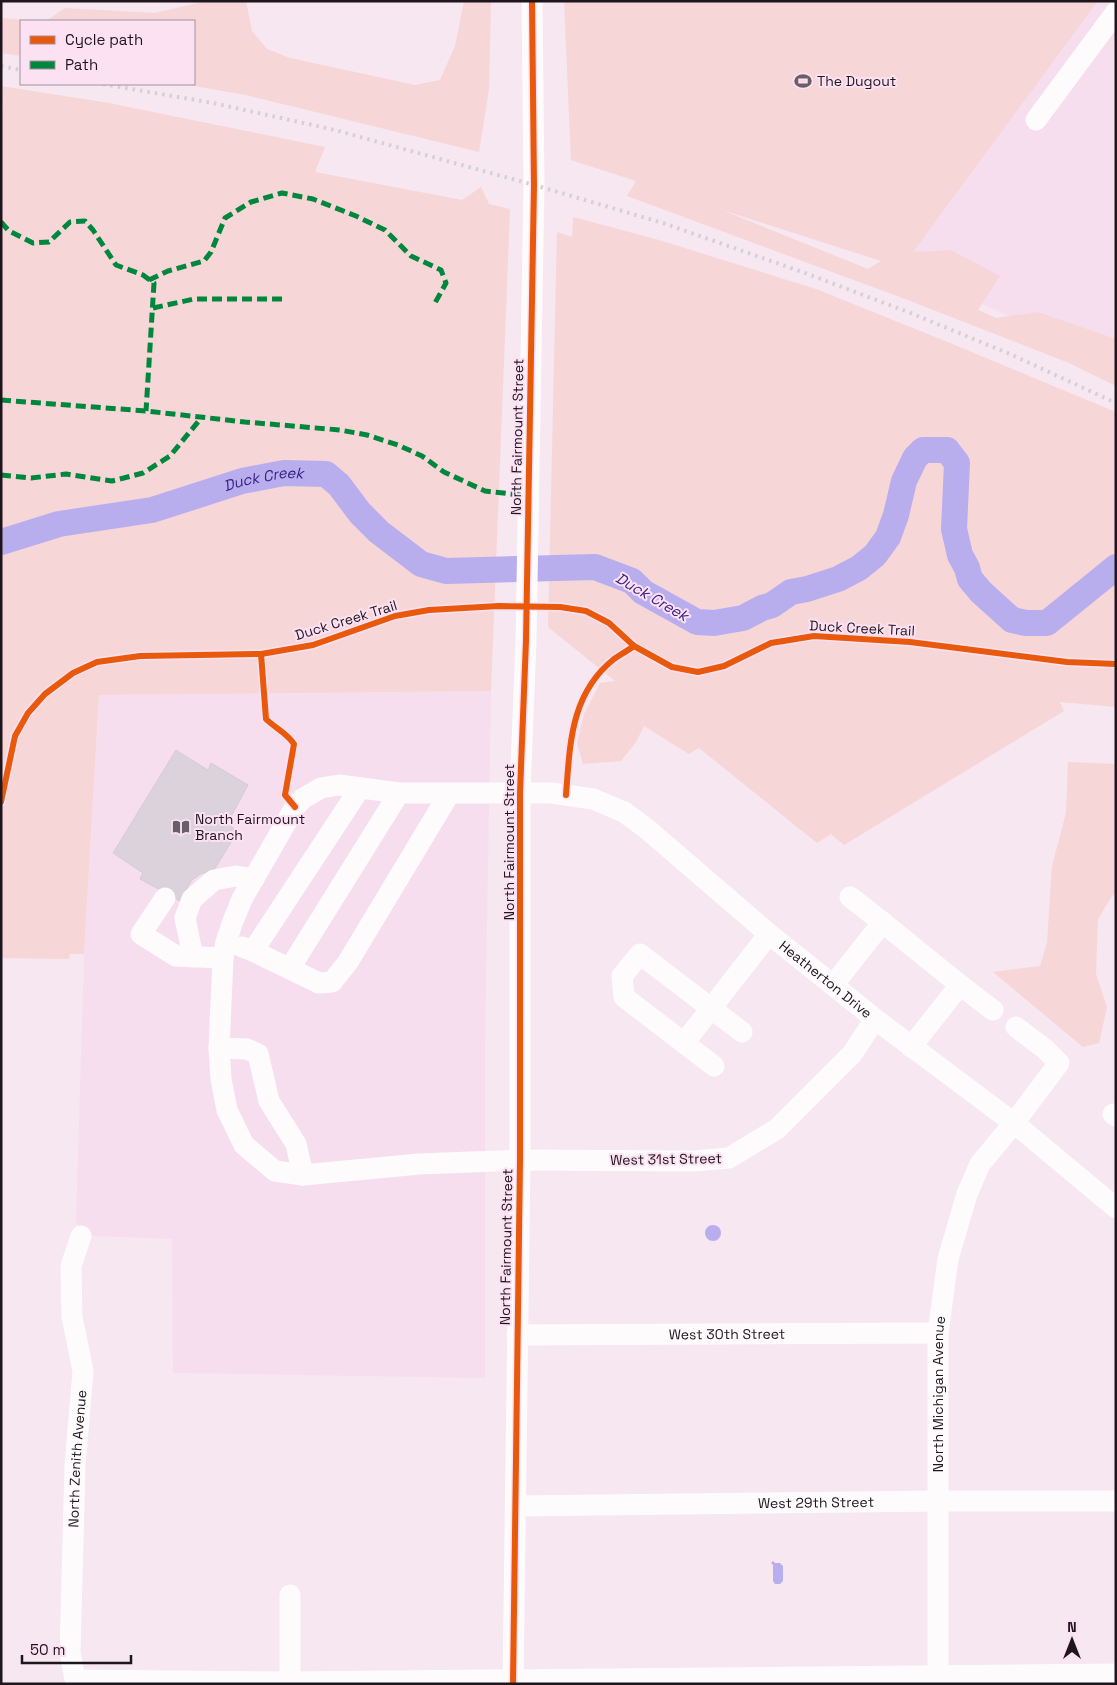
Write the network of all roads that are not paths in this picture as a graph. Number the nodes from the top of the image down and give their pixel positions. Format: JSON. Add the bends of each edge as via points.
{"nodes":[{"id":1,"x":532,"y":1,"type":"edge"},
{"id":2,"x":1116,"y":12,"type":"edge"},
{"id":3,"x":1036,"y":120,"type":"dead end"},
{"id":4,"x":360,"y":788,"type":"junction"},
{"id":5,"x":398,"y":792,"type":"junction"},
{"id":6,"x":520,"y":792,"type":"junction"},
{"id":7,"x":449,"y":794,"type":"junction"},
{"id":8,"x":254,"y":879,"type":"junction"},
{"id":9,"x":850,"y":897,"type":"dead end"},
{"id":10,"x":165,"y":898,"type":"dead end"},
{"id":11,"x":883,"y":922,"type":"junction"},
{"id":12,"x":769,"y":934,"type":"junction"},
{"id":13,"x":225,"y":950,"type":"junction"},
{"id":14,"x":254,"y":951,"type":"junction"},
{"id":15,"x":193,"y":957,"type":"junction"},
{"id":16,"x":290,"y":968,"type":"junction"},
{"id":17,"x":960,"y":985,"type":"junction"},
{"id":18,"x":832,"y":986,"type":"junction"},
{"id":19,"x":711,"y":1008,"type":"junction"},
{"id":20,"x":993,"y":1010,"type":"dead end"},
{"id":21,"x":875,"y":1019,"type":"junction"},
{"id":22,"x":1016,"y":1027,"type":"dead end"},
{"id":23,"x":742,"y":1032,"type":"dead end"},
{"id":24,"x":684,"y":1043,"type":"junction"},
{"id":25,"x":912,"y":1046,"type":"junction"},
{"id":26,"x":219,"y":1048,"type":"junction"},
{"id":27,"x":714,"y":1066,"type":"dead end"},
{"id":28,"x":1014,"y":1122,"type":"junction"},
{"id":29,"x":520,"y":1160,"type":"junction"},
{"id":30,"x":303,"y":1175,"type":"junction"},
{"id":31,"x":1116,"y":1208,"type":"edge"},
{"id":32,"x":81,"y":1236,"type":"dead end"},
{"id":33,"x":938,"y":1332,"type":"junction"},
{"id":34,"x":517,"y":1335,"type":"junction"},
{"id":35,"x":938,"y":1501,"type":"junction"},
{"id":36,"x":1116,"y":1501,"type":"edge"},
{"id":37,"x":516,"y":1506,"type":"junction"},
{"id":38,"x":290,"y":1595,"type":"dead end"},
{"id":39,"x":1116,"y":1674,"type":"edge"},
{"id":40,"x":938,"y":1679,"type":"edge"},
{"id":41,"x":513,"y":1681,"type":"edge"},
{"id":42,"x":76,"y":1682,"type":"edge"},
{"id":43,"x":290,"y":1683,"type":"edge"}],
"edges":[{"from":1,"to":6,"type":"street","name":"North Fairmount Street","via":[[534,185],[526,641]]},
{"from":2,"to":3,"type":"street"},
{"from":4,"to":5,"type":"street","name":"Heatherton Drive"},
{"from":4,"to":8,"type":"street","name":"Heatherton Drive","via":[[339,785],[321,788],[302,799]]},
{"from":4,"to":14,"type":"street"},
{"from":5,"to":7,"type":"street","name":"Heatherton Drive"},
{"from":5,"to":16,"type":"street"},
{"from":6,"to":7,"type":"street","name":"Heatherton Drive"},
{"from":6,"to":12,"type":"street","name":"Heatherton Drive","via":[[593,799],[624,812]]},
{"from":6,"to":29,"type":"street","name":"North Fairmount Street"},
{"from":7,"to":16,"type":"street","via":[[348,962],[332,982],[319,983]]},
{"from":8,"to":13,"type":"street","name":"Heatherton Drive","via":[[233,921]]},
{"from":8,"to":15,"type":"street","via":[[236,876],[214,880],[192,899],[185,918]]},
{"from":9,"to":11,"type":"street"},
{"from":10,"to":15,"type":"street","via":[[141,934],[176,956]]},
{"from":11,"to":17,"type":"street"},
{"from":11,"to":18,"type":"street"},
{"from":12,"to":18,"type":"street","name":"Heatherton Drive"},
{"from":12,"to":19,"type":"street"},
{"from":13,"to":14,"type":"street"},
{"from":13,"to":15,"type":"street"},
{"from":13,"to":26,"type":"street","name":"West 31st Street"},
{"from":14,"to":16,"type":"street"},
{"from":17,"to":20,"type":"street"},
{"from":17,"to":25,"type":"street"},
{"from":18,"to":21,"type":"street","name":"Heatherton Drive"},
{"from":19,"to":23,"type":"street"},
{"from":19,"to":24,"type":"street"},
{"from":19,"to":24,"type":"street","via":[[640,954],[622,976],[624,996]]},
{"from":21,"to":25,"type":"street","name":"Heatherton Drive"},
{"from":21,"to":29,"type":"street","name":"West 31st Street","via":[[852,1054],[777,1129],[729,1158],[693,1161]]},
{"from":22,"to":28,"type":"street","name":"North Michigan Avenue","via":[[1060,1063]]},
{"from":24,"to":27,"type":"street"},
{"from":25,"to":28,"type":"street","name":"Heatherton Drive"},
{"from":26,"to":30,"type":"street","name":"West 31st Street","via":[[227,1110],[244,1145],[275,1171]]},
{"from":26,"to":30,"type":"street","via":[[247,1049],[258,1054],[269,1101],[296,1144]]},
{"from":28,"to":31,"type":"street","name":"Heatherton Drive"},
{"from":28,"to":33,"type":"street","name":"North Michigan Avenue","via":[[980,1164],[967,1194],[948,1259]]},
{"from":29,"to":30,"type":"street","name":"West 31st Street","via":[[420,1164]]},
{"from":29,"to":34,"type":"street","name":"North Fairmount Street"},
{"from":32,"to":42,"type":"street","name":"North Zenith Avenue","via":[[71,1266],[72,1317],[83,1370],[75,1466],[70,1653]]},
{"from":33,"to":34,"type":"street","name":"West 30th Street"},
{"from":33,"to":35,"type":"street","name":"North Michigan Avenue"},
{"from":34,"to":37,"type":"street","name":"North Fairmount Street"},
{"from":35,"to":36,"type":"street","name":"West 29th Street"},
{"from":35,"to":37,"type":"street","name":"West 29th Street"},
{"from":35,"to":40,"type":"street","name":"North Michigan Avenue"},
{"from":37,"to":41,"type":"street","name":"North Fairmount Street"},
{"from":38,"to":43,"type":"street"},
{"from":39,"to":40,"type":"street"},
{"from":40,"to":41,"type":"street"},
{"from":41,"to":43,"type":"street"},
{"from":42,"to":43,"type":"street"}]}
